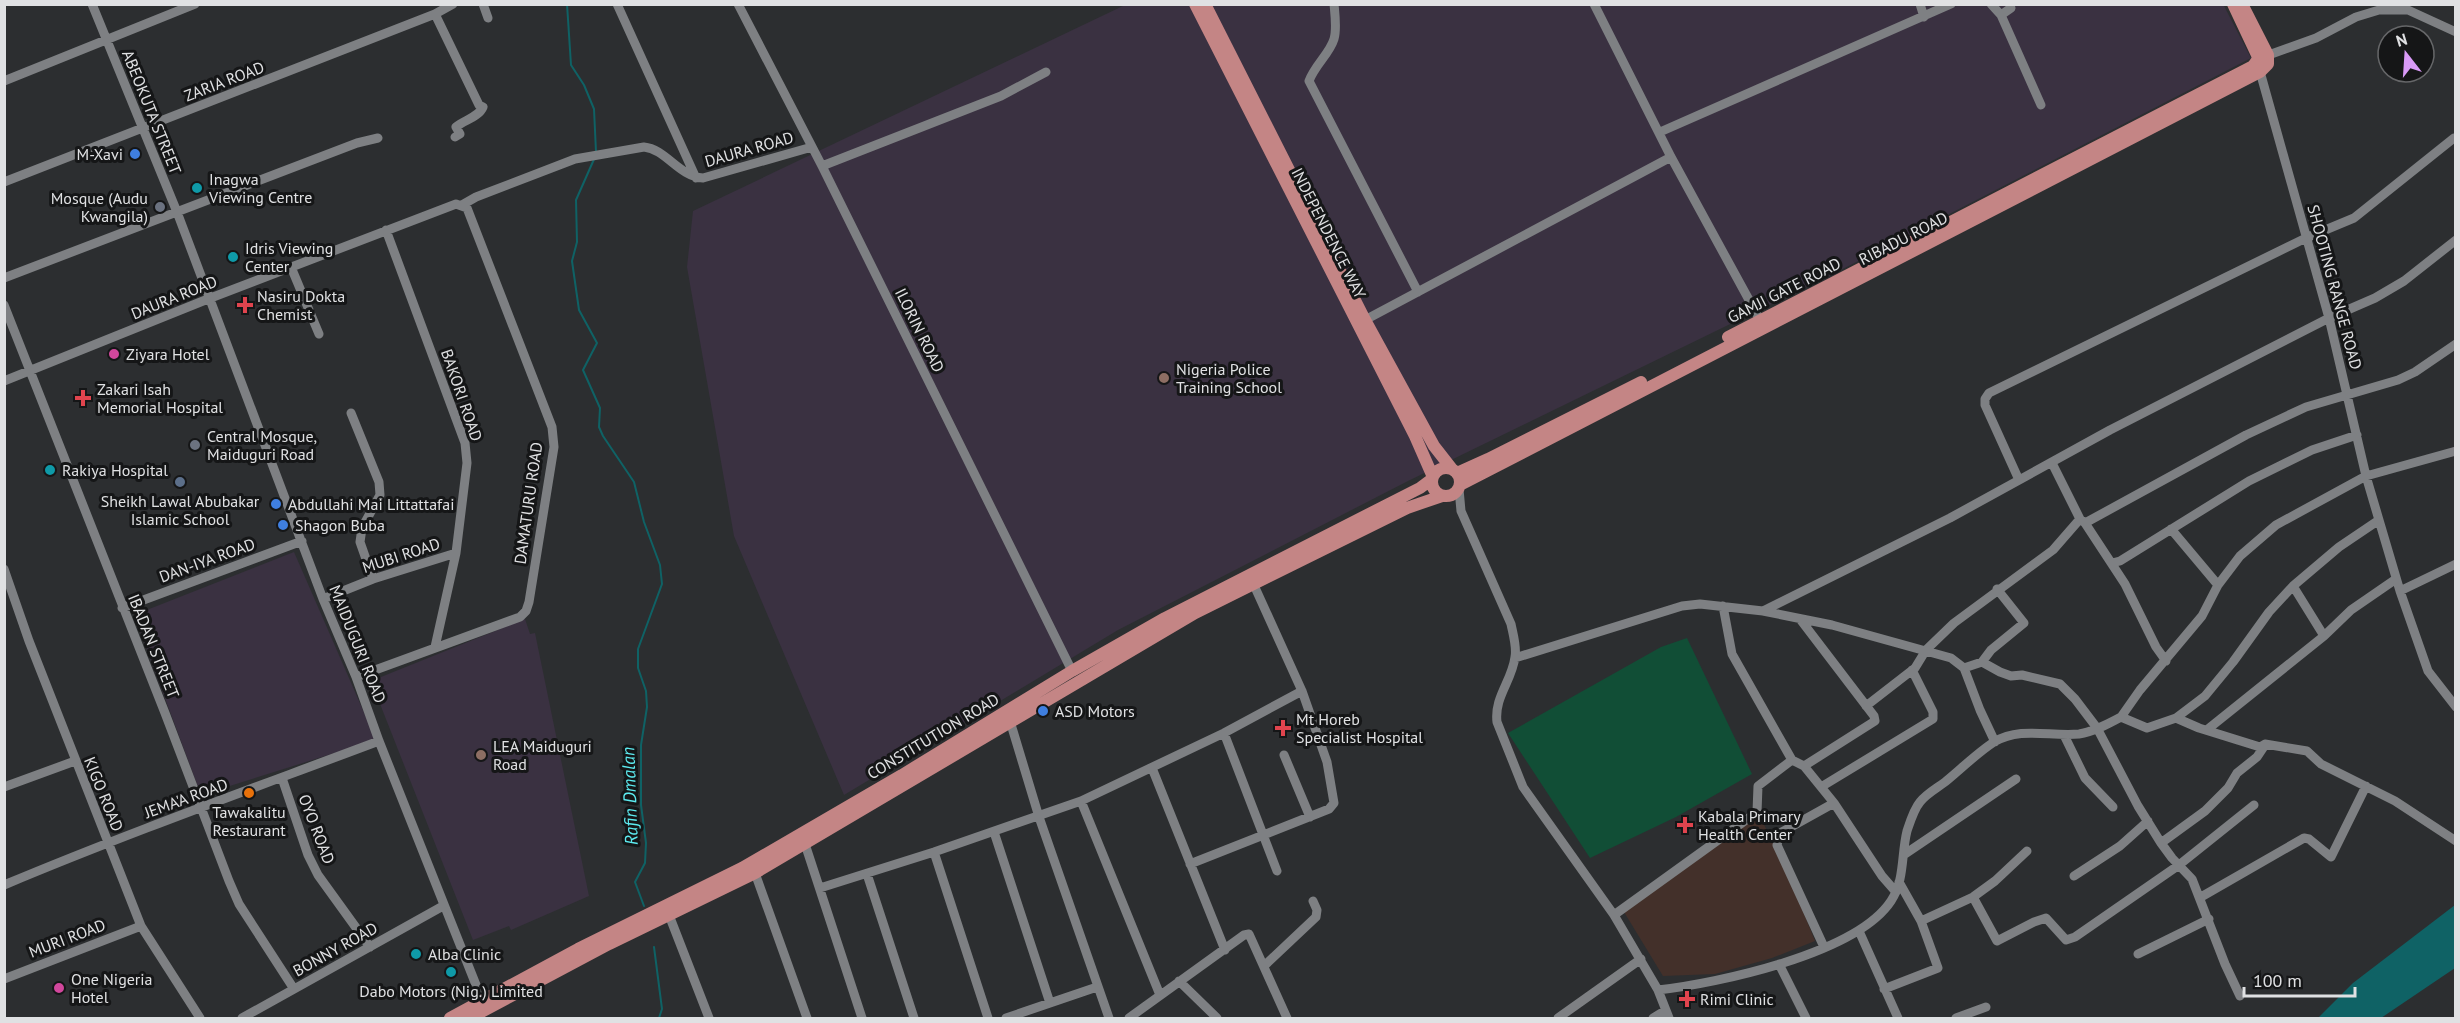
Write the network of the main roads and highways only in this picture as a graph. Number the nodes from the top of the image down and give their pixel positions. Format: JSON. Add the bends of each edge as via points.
{"nodes":[{"id":1,"x":1195,"y":4,"type":"edge"},
{"id":2,"x":1205,"y":4,"type":"edge"},
{"id":3,"x":2233,"y":4,"type":"edge"},
{"id":4,"x":2242,"y":4,"type":"edge"},
{"id":5,"x":2259,"y":63,"type":"junction"},
{"id":6,"x":1827,"y":291,"type":"junction"},
{"id":7,"x":1433,"y":478,"type":"junction"},
{"id":8,"x":1457,"y":479,"type":"junction"},
{"id":9,"x":1445,"y":496,"type":"junction"},
{"id":10,"x":904,"y":779,"type":"junction"},
{"id":11,"x":652,"y":918,"type":"junction"},
{"id":12,"x":636,"y":926,"type":"junction"},
{"id":13,"x":450,"y":1018,"type":"edge"},
{"id":14,"x":470,"y":1018,"type":"edge"}],
"edges":[{"from":1,"to":7,"type":"main road","name":"INDEPENDENCE WAY"},
{"from":2,"to":8,"type":"main road","name":"INDEPENDENCE WAY","via":[[1365,320],[1434,446]]},
{"from":3,"to":5,"type":"main road"},
{"from":4,"to":5,"type":"main road"},
{"from":5,"to":6,"type":"main road","name":"GAMJI GATE ROAD"},
{"from":6,"to":8,"type":"main road","name":"GAMJI GATE ROAD","via":[[1488,459]]},
{"from":6,"to":8,"type":"main road","via":[[1492,468]]},
{"from":7,"to":8,"type":"main road","name":"CONSTITUTION ROAD","via":[[1441,469]]},
{"from":7,"to":9,"type":"main road","name":"INDEPENDENCE WAY","via":[[1433,488]]},
{"from":7,"to":10,"type":"main road","name":"CONSTITUTION ROAD","via":[[1072,671]]},
{"from":8,"to":9,"type":"main road","name":"CONSTITUTION ROAD"},
{"from":9,"to":10,"type":"main road","name":"CONSTITUTION ROAD","via":[[1413,505],[1253,584]]},
{"from":10,"to":11,"type":"main road","name":"CONSTITUTION ROAD"},
{"from":10,"to":11,"type":"main road","name":"CONSTITUTION ROAD","via":[[754,873],[669,915]]},
{"from":11,"to":12,"type":"main road","name":"CONSTITUTION ROAD"},
{"from":12,"to":13,"type":"main road","name":"CONSTITUTION ROAD"},
{"from":12,"to":14,"type":"main road","name":"CONSTITUTION ROAD"}]}
